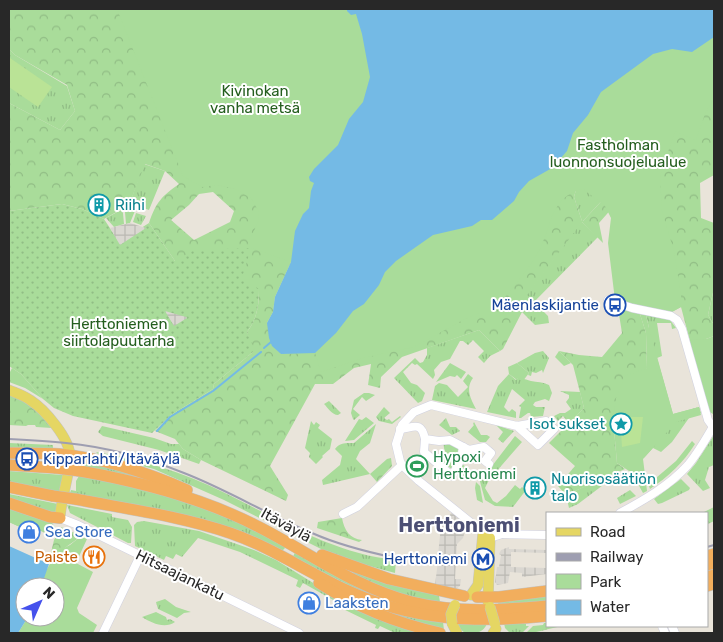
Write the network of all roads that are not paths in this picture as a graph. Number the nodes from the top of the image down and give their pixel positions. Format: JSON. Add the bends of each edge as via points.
{"nodes":[{"id":1,"x":608,"y":300,"type":"dead end"},
{"id":2,"x":9,"y":390,"type":"edge"},
{"id":3,"x":517,"y":426,"type":"dead end"},
{"id":4,"x":714,"y":426,"type":"edge"},
{"id":5,"x":400,"y":429,"type":"junction"},
{"id":6,"x":425,"y":439,"type":"junction"},
{"id":7,"x":463,"y":447,"type":"junction"},
{"id":8,"x":9,"y":453,"type":"edge"},
{"id":9,"x":71,"y":456,"type":"junction"},
{"id":10,"x":489,"y":464,"type":"dead end"},
{"id":11,"x":9,"y":465,"type":"edge"},
{"id":12,"x":402,"y":465,"type":"junction"},
{"id":13,"x":9,"y":487,"type":"edge"},
{"id":14,"x":9,"y":503,"type":"edge"},
{"id":15,"x":625,"y":512,"type":"edge"},
{"id":16,"x":343,"y":514,"type":"dead end"},
{"id":17,"x":240,"y":517,"type":"junction"},
{"id":18,"x":60,"y":518,"type":"junction"},
{"id":19,"x":230,"y":533,"type":"junction"},
{"id":20,"x":546,"y":535,"type":"edge"},
{"id":21,"x":487,"y":536,"type":"junction"},
{"id":22,"x":279,"y":538,"type":"junction"},
{"id":23,"x":140,"y":556,"type":"junction"},
{"id":24,"x":546,"y":591,"type":"edge"},
{"id":25,"x":471,"y":596,"type":"junction"},
{"id":26,"x":489,"y":602,"type":"junction"},
{"id":27,"x":546,"y":606,"type":"edge"},
{"id":28,"x":546,"y":616,"type":"edge"},
{"id":29,"x":495,"y":630,"type":"edge"},
{"id":30,"x":106,"y":632,"type":"edge"},
{"id":31,"x":299,"y":633,"type":"edge"},
{"id":32,"x":440,"y":633,"type":"edge"},
{"id":33,"x":457,"y":633,"type":"edge"}],
"edges":[{"from":1,"to":4,"type":"street","via":[[677,320],[708,420]]},
{"from":2,"to":9,"type":"main road","via":[[29,399],[45,413],[63,437]]},
{"from":3,"to":5,"type":"street","via":[[431,405],[414,412]]},
{"from":4,"to":15,"type":"street","via":[[681,471]]},
{"from":5,"to":6,"type":"street","via":[[418,426]]},
{"from":5,"to":12,"type":"street","via":[[396,444]]},
{"from":6,"to":7,"type":"street","via":[[450,440]]},
{"from":6,"to":7,"type":"street","via":[[424,452],[452,476]]},
{"from":7,"to":10,"type":"street","via":[[468,450],[484,447],[491,453],[485,461]]},
{"from":8,"to":9,"type":"highway"},
{"from":9,"to":17,"type":"highway","via":[[148,474]]},
{"from":9,"to":18,"type":"main road"},
{"from":11,"to":17,"type":"highway","name":"Itäväylä","bridge":true,"via":[[80,471],[135,482]]},
{"from":12,"to":16,"type":"street","via":[[357,507]]},
{"from":12,"to":21,"type":"street"},
{"from":13,"to":19,"type":"highway","name":"Itäväylä","bridge":true},
{"from":14,"to":18,"type":"highway"},
{"from":17,"to":22,"type":"highway","name":"Itäväylä"},
{"from":18,"to":23,"type":"street","name":"Hitsaajankatu"},
{"from":19,"to":28,"type":"highway","name":"Itäväylä","via":[[368,599],[422,615],[468,620]]},
{"from":19,"to":32,"type":"highway","via":[[367,610]]},
{"from":20,"to":21,"type":"street","via":[[494,531]]},
{"from":21,"to":25,"type":"main road","via":[[478,585]]},
{"from":21,"to":26,"type":"main road"},
{"from":22,"to":25,"type":"highway","via":[[361,571],[410,585]]},
{"from":22,"to":27,"type":"highway","name":"Itäväylä","via":[[357,581],[411,602],[468,611]]},
{"from":23,"to":30,"type":"street"},
{"from":23,"to":31,"type":"street","name":"Hitsaajankatu"},
{"from":24,"to":26,"type":"highway"},
{"from":25,"to":26,"type":"highway"},
{"from":25,"to":33,"type":"main road","bridge":true,"via":[[455,605],[451,614]]},
{"from":26,"to":29,"type":"main road","bridge":true}]}
